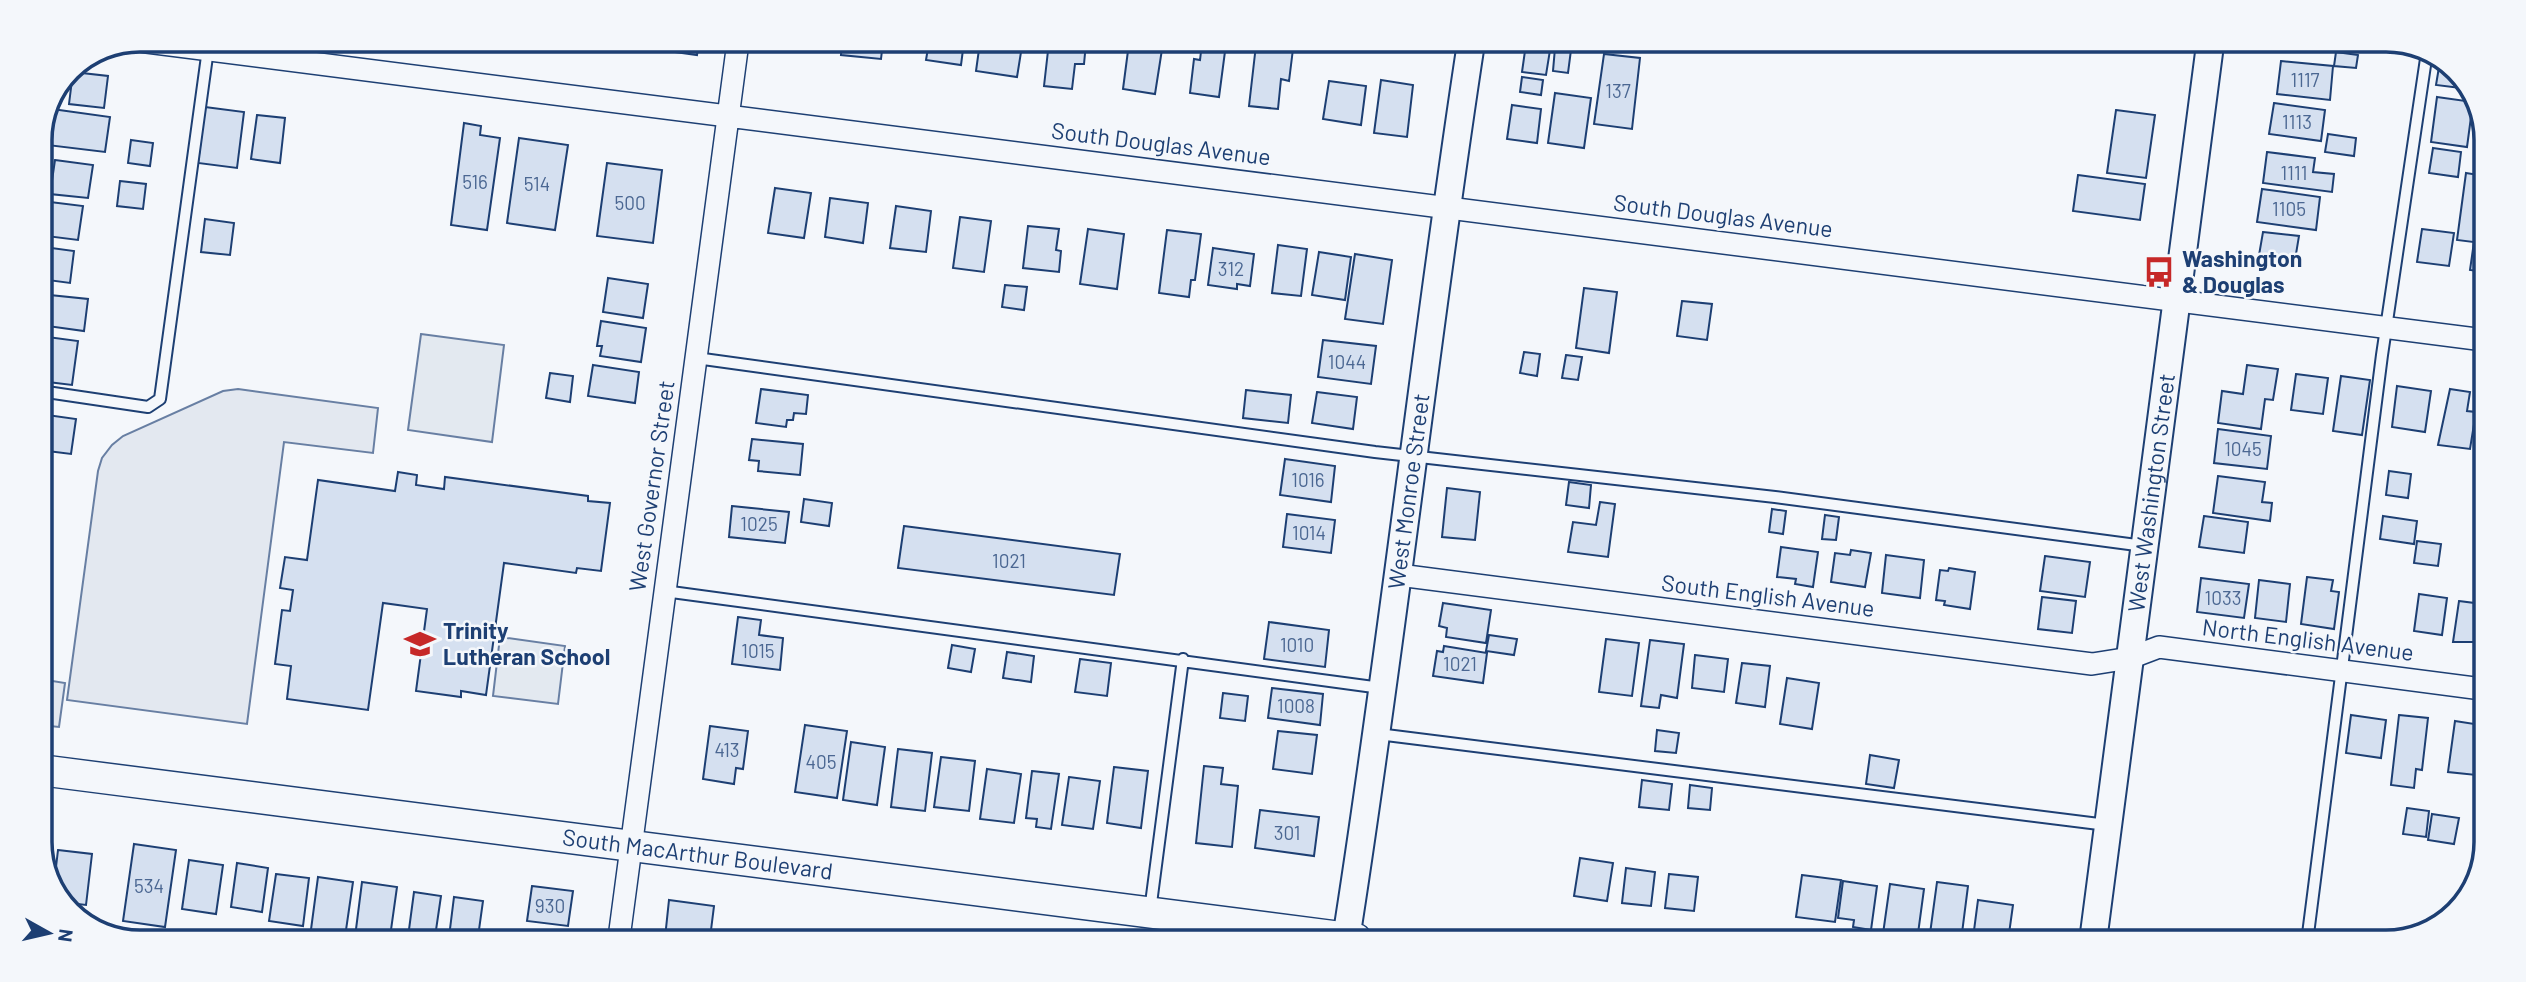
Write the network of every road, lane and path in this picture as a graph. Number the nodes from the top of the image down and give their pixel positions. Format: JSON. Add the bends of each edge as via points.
{"nodes":[{"id":1,"x":208,"y":52,"type":"edge"},
{"id":2,"x":232,"y":52,"type":"edge"},
{"id":3,"x":737,"y":52,"type":"edge"},
{"id":4,"x":1470,"y":52,"type":"edge"},
{"id":5,"x":2209,"y":52,"type":"edge"},
{"id":6,"x":2426,"y":62,"type":"edge"},
{"id":7,"x":728,"y":114,"type":"junction"},
{"id":8,"x":1446,"y":207,"type":"junction"},
{"id":9,"x":2176,"y":300,"type":"junction"},
{"id":10,"x":2388,"y":328,"type":"junction"},
{"id":11,"x":2473,"y":339,"type":"edge"},
{"id":12,"x":696,"y":358,"type":"junction"},
{"id":13,"x":52,"y":393,"type":"edge"},
{"id":14,"x":1414,"y":457,"type":"junction"},
{"id":15,"x":2144,"y":545,"type":"junction"},
{"id":16,"x":1399,"y":575,"type":"junction"},
{"id":17,"x":664,"y":591,"type":"junction"},
{"id":18,"x":2130,"y":658,"type":"junction"},
{"id":19,"x":1183,"y":659,"type":"junction"},
{"id":20,"x":2344,"y":671,"type":"junction"},
{"id":21,"x":2474,"y":688,"type":"edge"},
{"id":22,"x":1384,"y":689,"type":"junction"},
{"id":23,"x":1378,"y":734,"type":"junction"},
{"id":24,"x":53,"y":771,"type":"edge"},
{"id":25,"x":2107,"y":825,"type":"junction"},
{"id":26,"x":631,"y":846,"type":"junction"},
{"id":27,"x":1150,"y":911,"type":"junction"},
{"id":28,"x":620,"y":930,"type":"edge"},
{"id":29,"x":1285,"y":930,"type":"edge"},
{"id":30,"x":1350,"y":930,"type":"edge"},
{"id":31,"x":2094,"y":930,"type":"edge"},
{"id":32,"x":2309,"y":930,"type":"edge"}],
"edges":[{"from":1,"to":13,"type":"lane","via":[[160,399],[148,407]]},
{"from":2,"to":7,"type":"street","name":"South Douglas Avenue"},
{"from":3,"to":7,"type":"street","name":"West Governor Street"},
{"from":4,"to":8,"type":"street","name":"West Monroe Street"},
{"from":5,"to":9,"type":"street","name":"West Washington Street"},
{"from":6,"to":10,"type":"lane"},
{"from":7,"to":8,"type":"street","name":"South Douglas Avenue"},
{"from":7,"to":12,"type":"street","name":"West Governor Street"},
{"from":8,"to":9,"type":"street","name":"South Douglas Avenue"},
{"from":8,"to":14,"type":"street","name":"West Monroe Street"},
{"from":9,"to":10,"type":"street","name":"South Douglas Avenue"},
{"from":9,"to":15,"type":"street","name":"West Washington Street"},
{"from":10,"to":11,"type":"street","name":"South Douglas Avenue"},
{"from":10,"to":20,"type":"lane"},
{"from":12,"to":14,"type":"lane"},
{"from":12,"to":17,"type":"street","name":"West Governor Street"},
{"from":14,"to":15,"type":"lane"},
{"from":14,"to":16,"type":"street","name":"West Monroe Street"},
{"from":15,"to":18,"type":"street","name":"West Washington Street"},
{"from":16,"to":18,"type":"street","name":"South English Avenue","via":[[2091,664]]},
{"from":16,"to":22,"type":"street","name":"West Monroe Street"},
{"from":17,"to":19,"type":"lane"},
{"from":17,"to":26,"type":"street","name":"West Governor Street"},
{"from":18,"to":20,"type":"street","name":"North English Avenue","via":[[2159,647]]},
{"from":18,"to":25,"type":"street","name":"West Washington Street"},
{"from":19,"to":22,"type":"lane"},
{"from":19,"to":27,"type":"lane"},
{"from":20,"to":21,"type":"street","name":"North English Avenue"},
{"from":20,"to":32,"type":"lane"},
{"from":22,"to":23,"type":"street","name":"West Monroe Street"},
{"from":23,"to":25,"type":"lane"},
{"from":23,"to":30,"type":"street","name":"West Monroe Street"},
{"from":24,"to":26,"type":"main road","name":"South MacArthur Boulevard"},
{"from":25,"to":31,"type":"street","name":"West Washington Street"},
{"from":26,"to":27,"type":"main road","name":"South MacArthur Boulevard"},
{"from":26,"to":28,"type":"street","name":"West Governor Street"},
{"from":27,"to":29,"type":"main road","name":"South MacArthur Boulevard"}]}
